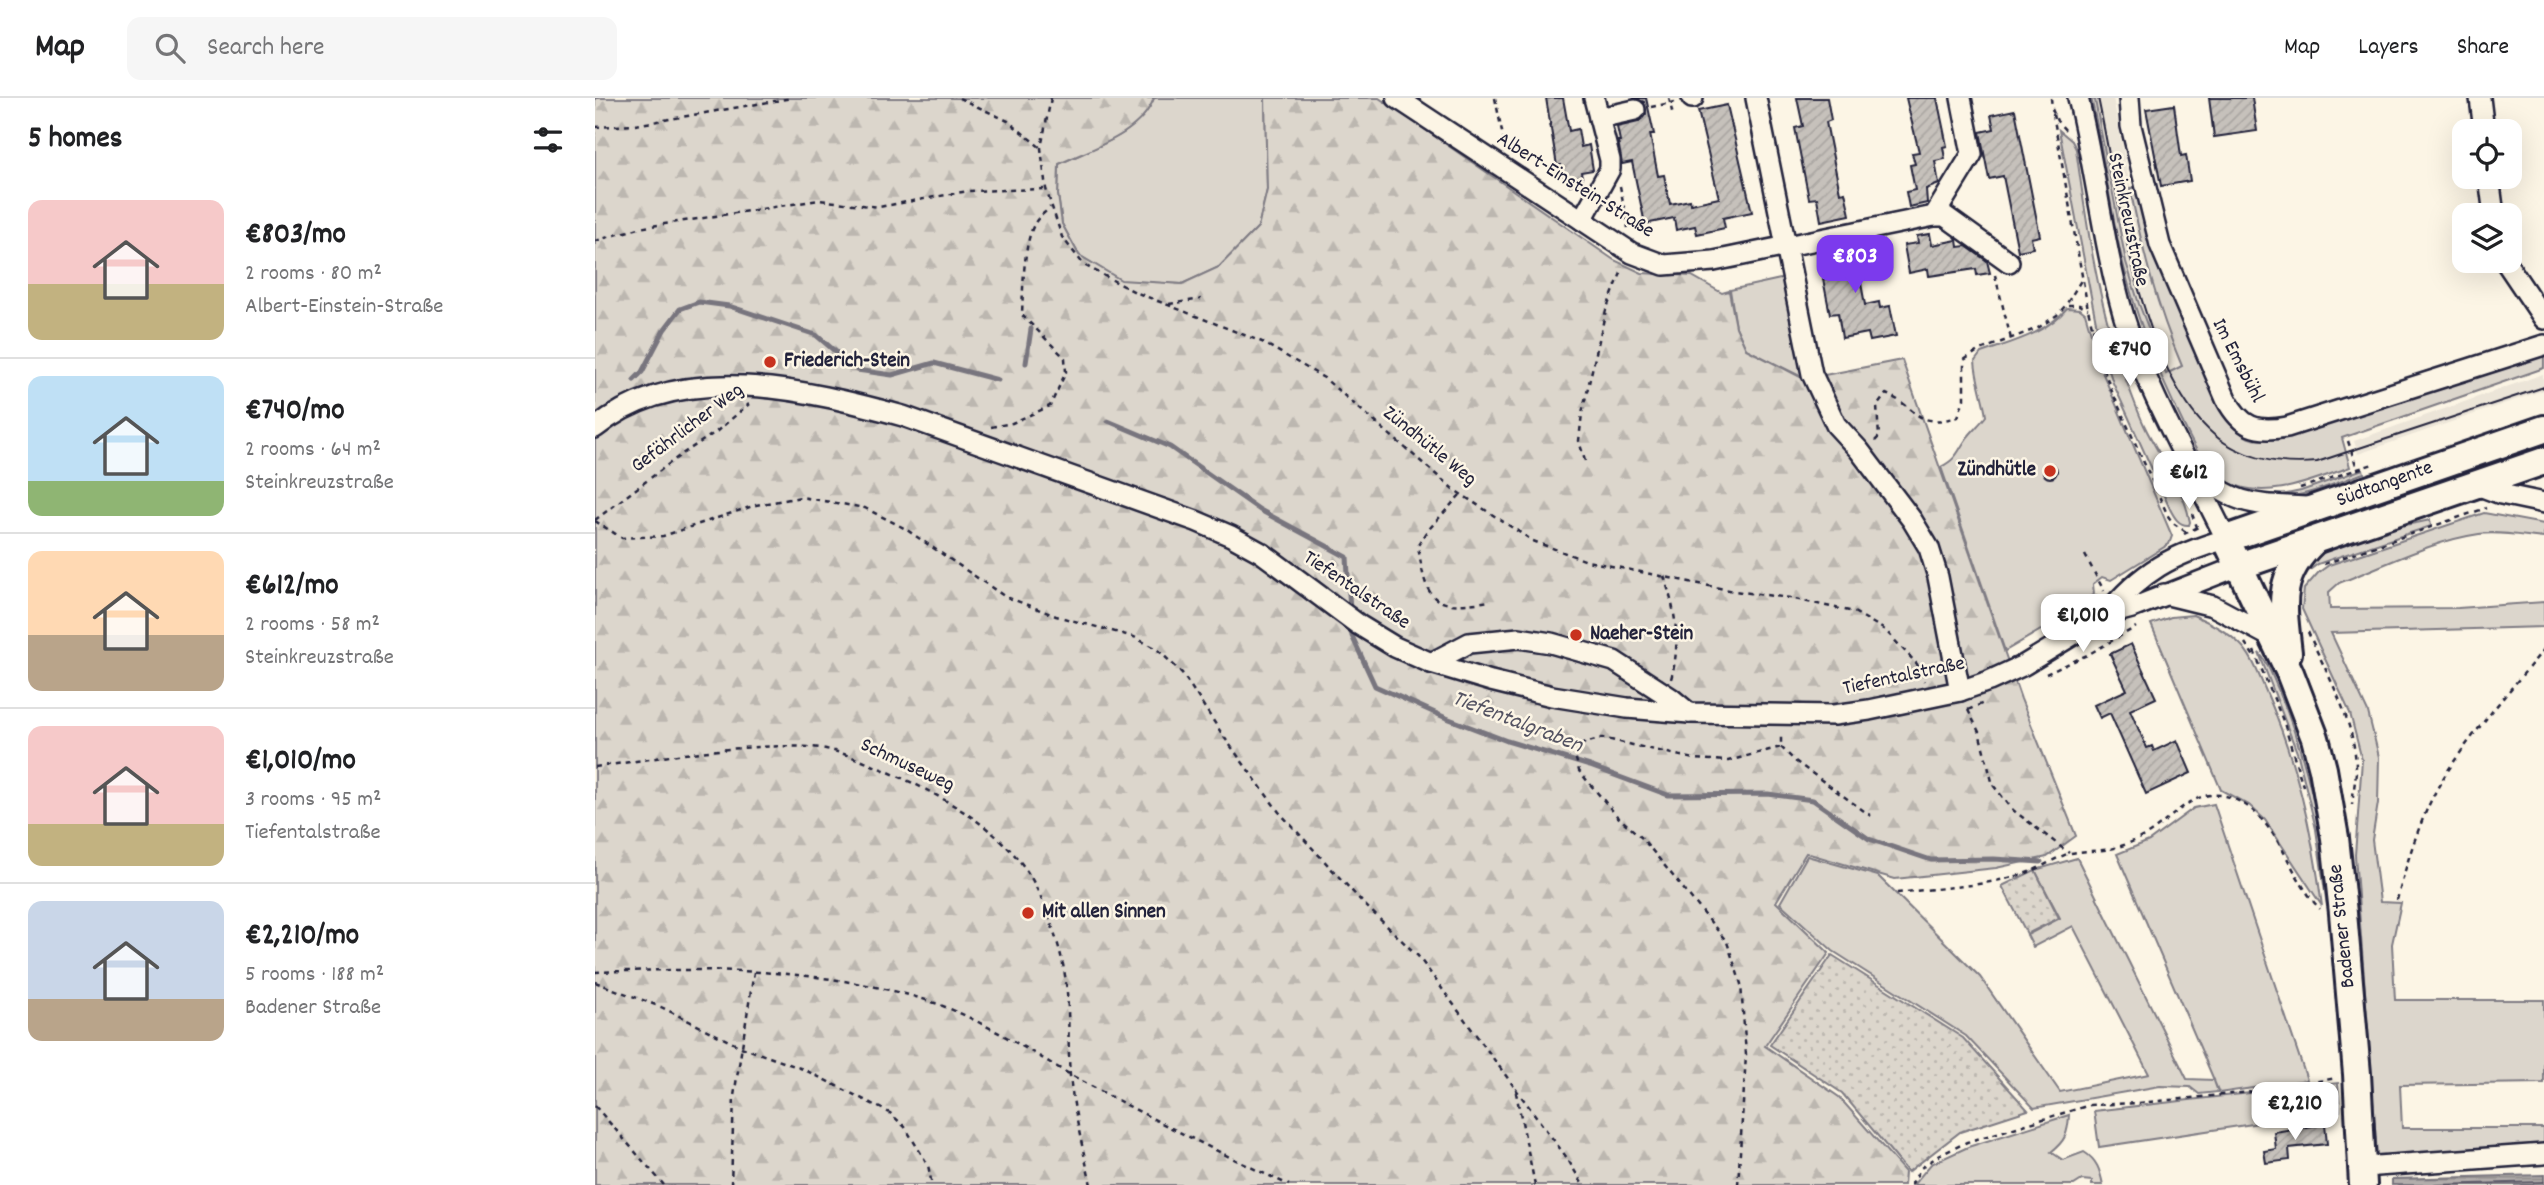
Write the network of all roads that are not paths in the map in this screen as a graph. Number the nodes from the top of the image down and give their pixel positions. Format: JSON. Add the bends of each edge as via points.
{"nodes":[{"id":1,"x":1397,"y":98,"type":"edge"},
{"id":2,"x":1594,"y":98,"type":"edge"},
{"id":3,"x":1756,"y":98,"type":"edge"},
{"id":4,"x":1961,"y":98,"type":"edge"},
{"id":5,"x":2078,"y":98,"type":"edge"},
{"id":6,"x":2129,"y":98,"type":"edge"},
{"id":7,"x":2480,"y":98,"type":"edge"},
{"id":8,"x":1635,"y":110,"type":"dead end"},
{"id":9,"x":1599,"y":118,"type":"junction"},
{"id":10,"x":2483,"y":119,"type":"edge"},
{"id":11,"x":1934,"y":216,"type":"junction"},
{"id":12,"x":1582,"y":220,"type":"junction"},
{"id":13,"x":1785,"y":248,"type":"junction"},
{"id":14,"x":2010,"y":262,"type":"dead end"},
{"id":15,"x":2513,"y":273,"type":"edge"},
{"id":16,"x":2544,"y":318,"type":"edge"},
{"id":17,"x":2544,"y":345,"type":"edge"},
{"id":18,"x":595,"y":428,"type":"edge"},
{"id":19,"x":2544,"y":429,"type":"edge"},
{"id":20,"x":2544,"y":461,"type":"edge"},
{"id":21,"x":2189,"y":466,"type":"junction"},
{"id":22,"x":2481,"y":497,"type":"junction"},
{"id":23,"x":2544,"y":503,"type":"edge"},
{"id":24,"x":2319,"y":508,"type":"junction"},
{"id":25,"x":2225,"y":540,"type":"junction"},
{"id":26,"x":2316,"y":554,"type":"junction"},
{"id":27,"x":2239,"y":566,"type":"junction"},
{"id":28,"x":2164,"y":594,"type":"junction"},
{"id":29,"x":2106,"y":615,"type":"junction"},
{"id":30,"x":2273,"y":638,"type":"junction"},
{"id":31,"x":1431,"y":663,"type":"junction"},
{"id":32,"x":2290,"y":673,"type":"junction"},
{"id":33,"x":1960,"y":691,"type":"junction"},
{"id":34,"x":1689,"y":713,"type":"junction"},
{"id":35,"x":2544,"y":1154,"type":"edge"},
{"id":36,"x":2363,"y":1176,"type":"edge"}],
"edges":[{"from":1,"to":12,"type":"street","name":"Albert-Einstein-Straße"},
{"from":2,"to":9,"type":"street"},
{"from":3,"to":13,"type":"street"},
{"from":4,"to":11,"type":"street","via":[[1972,154]]},
{"from":5,"to":21,"type":"street","name":"Steinkreuzstraße","via":[[2125,320]]},
{"from":6,"to":17,"type":"street","name":"Im Emsbühl","via":[[2131,126],[2160,244],[2226,399],[2246,424],[2256,429],[2287,427]]},
{"from":7,"to":10,"type":"street"},
{"from":8,"to":9,"type":"street"},
{"from":9,"to":12,"type":"street","via":[[1610,169]]},
{"from":11,"to":13,"type":"street","name":"Albert-Einstein-Straße"},
{"from":11,"to":14,"type":"street","via":[[1945,216]]},
{"from":12,"to":13,"type":"street","name":"Albert-Einstein-Straße","via":[[1628,251],[1664,265]]},
{"from":13,"to":33,"type":"street","via":[[1812,374],[1836,425],[1929,548]]},
{"from":15,"to":16,"type":"street"},
{"from":18,"to":31,"type":"street","name":"Tiefentalstraße","via":[[646,398],[722,386],[767,388],[903,416],[1231,536],[1359,625]]},
{"from":19,"to":24,"type":"main road","name":"Südtangente"},
{"from":20,"to":22,"type":"main road","name":"Südtangente"},
{"from":21,"to":24,"type":"street","via":[[2224,494],[2246,503]]},
{"from":21,"to":25,"type":"street","name":"Steinkreuzstraße"},
{"from":22,"to":23,"type":"street","via":[[2509,496]]},
{"from":22,"to":26,"type":"main road","name":"Südtangente"},
{"from":24,"to":25,"type":"main road","name":"Südtangente"},
{"from":25,"to":27,"type":"main road","name":"Badener Straße"},
{"from":25,"to":29,"type":"street","name":"Tiefentalstraße","via":[[2144,575]]},
{"from":26,"to":27,"type":"main road","name":"Südtangente"},
{"from":26,"to":32,"type":"main road","name":"Badener Straße","via":[[2297,558],[2292,566],[2282,610]]},
{"from":27,"to":28,"type":"street","name":"Tiefentalstraße"},
{"from":27,"to":30,"type":"main road","name":"Badener Straße"},
{"from":28,"to":29,"type":"street","name":"Tiefentalstraße"},
{"from":28,"to":30,"type":"street","via":[[2213,606]]},
{"from":29,"to":33,"type":"street","name":"Tiefentalstraße","via":[[2024,665]]},
{"from":30,"to":32,"type":"main road","name":"Badener Straße"},
{"from":31,"to":34,"type":"street","name":"Tiefentalstraße","via":[[1552,696]]},
{"from":31,"to":34,"type":"street","via":[[1469,643],[1519,638],[1551,643],[1614,661]]},
{"from":32,"to":36,"type":"main road","name":"Badener Straße","via":[[2315,738],[2329,797],[2343,913]]},
{"from":33,"to":34,"type":"street","name":"Tiefentalstraße","via":[[1834,715]]},
{"from":35,"to":36,"type":"street"}]}
